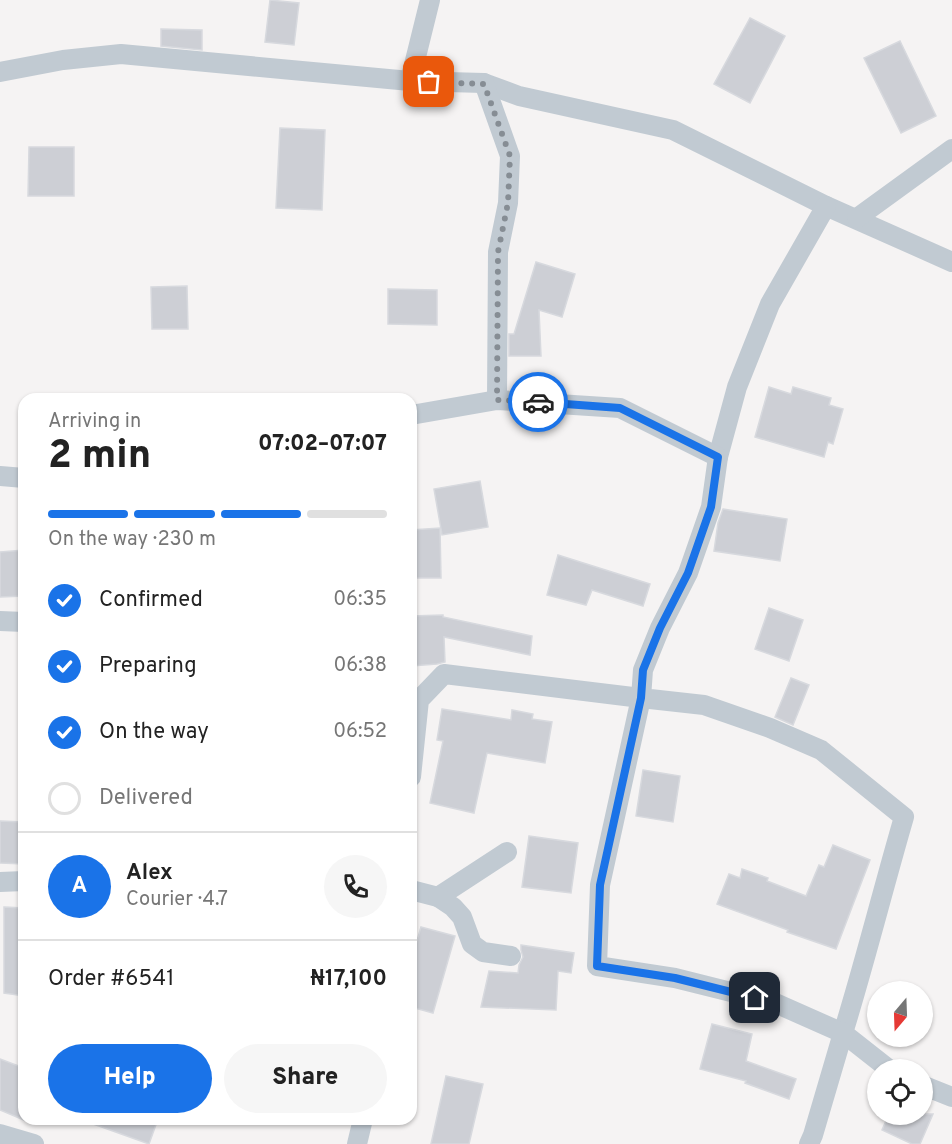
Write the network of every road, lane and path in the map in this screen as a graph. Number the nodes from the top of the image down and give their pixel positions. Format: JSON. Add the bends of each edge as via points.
{"nodes":[{"id":1,"x":430,"y":0,"type":"edge"},
{"id":2,"x":0,"y":72,"type":"edge"},
{"id":3,"x":411,"y":81,"type":"junction"},
{"id":4,"x":484,"y":84,"type":"junction"},
{"id":5,"x":952,"y":149,"type":"edge"},
{"id":6,"x":826,"y":206,"type":"junction"},
{"id":7,"x":857,"y":219,"type":"junction"},
{"id":8,"x":952,"y":262,"type":"edge"},
{"id":9,"x":497,"y":400,"type":"junction"},
{"id":10,"x":417,"y":415,"type":"edge"},
{"id":11,"x":718,"y":457,"type":"junction"},
{"id":12,"x":0,"y":476,"type":"edge"},
{"id":13,"x":18,"y":478,"type":"edge"},
{"id":14,"x":0,"y":621,"type":"edge"},
{"id":15,"x":18,"y":622,"type":"edge"},
{"id":16,"x":641,"y":698,"type":"junction"},
{"id":17,"x":417,"y":719,"type":"edge"},
{"id":18,"x":507,"y":852,"type":"dead end"},
{"id":19,"x":18,"y":881,"type":"edge"},
{"id":20,"x":0,"y":882,"type":"edge"},
{"id":21,"x":417,"y":892,"type":"edge"},
{"id":22,"x":438,"y":897,"type":"junction"},
{"id":23,"x":511,"y":956,"type":"dead end"},
{"id":24,"x":843,"y":1034,"type":"junction"},
{"id":25,"x":876,"y":1059,"type":"edge"},
{"id":26,"x":933,"y":1089,"type":"edge"},
{"id":27,"x":952,"y":1097,"type":"edge"},
{"id":28,"x":362,"y":1125,"type":"edge"},
{"id":29,"x":0,"y":1134,"type":"edge"},
{"id":30,"x":34,"y":1144,"type":"edge"},
{"id":31,"x":357,"y":1144,"type":"edge"},
{"id":32,"x":809,"y":1144,"type":"edge"}],
"edges":[{"from":1,"to":3,"type":"street"},
{"from":2,"to":3,"type":"street","via":[[121,54]]},
{"from":3,"to":4,"type":"street"},
{"from":4,"to":6,"type":"street","via":[[519,96],[672,130]]},
{"from":4,"to":9,"type":"street","via":[[510,156],[508,203],[498,252]]},
{"from":5,"to":7,"type":"street"},
{"from":6,"to":7,"type":"street"},
{"from":6,"to":11,"type":"street","via":[[771,304],[737,387]]},
{"from":7,"to":8,"type":"street"},
{"from":9,"to":10,"type":"street"},
{"from":9,"to":11,"type":"street","via":[[620,408]]},
{"from":11,"to":16,"type":"street","via":[[711,507],[688,573],[643,670]]},
{"from":12,"to":13,"type":"street"},
{"from":14,"to":15,"type":"street"},
{"from":16,"to":17,"type":"street","via":[[444,674],[419,700]]},
{"from":16,"to":24,"type":"street","via":[[704,705],[821,750],[904,817]]},
{"from":16,"to":24,"type":"street","via":[[600,885],[597,966],[675,978],[775,1003]]},
{"from":18,"to":22,"type":"street"},
{"from":19,"to":20,"type":"street"},
{"from":21,"to":22,"type":"street"},
{"from":22,"to":23,"type":"street","via":[[462,917],[472,944],[483,952]]},
{"from":24,"to":25,"type":"street"},
{"from":24,"to":32,"type":"street"},
{"from":26,"to":27,"type":"street"},
{"from":28,"to":31,"type":"street"},
{"from":29,"to":30,"type":"street"}]}
